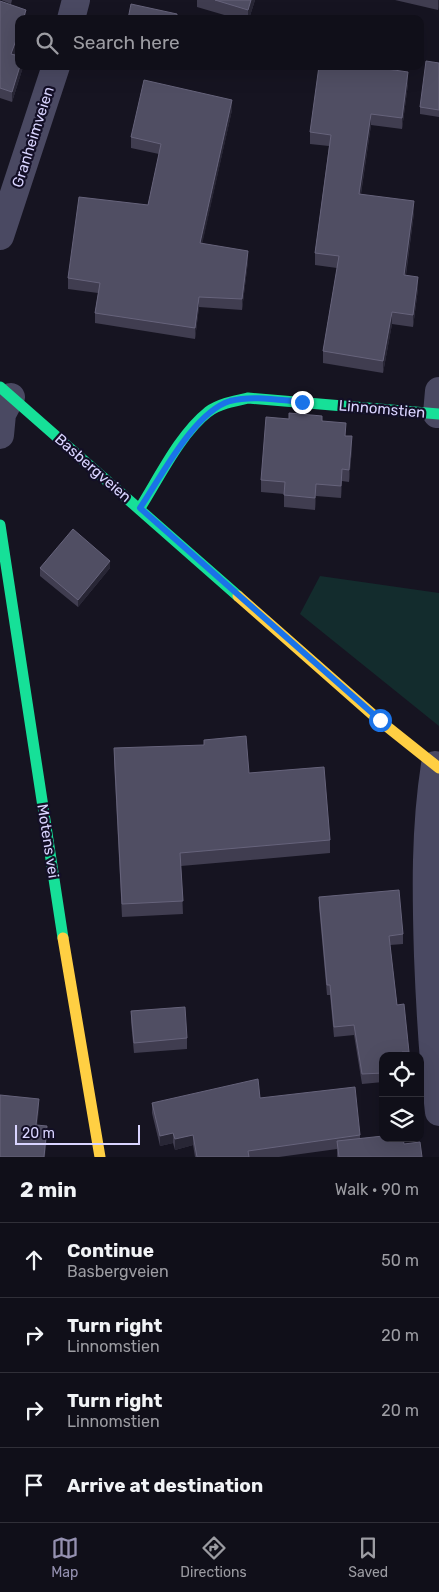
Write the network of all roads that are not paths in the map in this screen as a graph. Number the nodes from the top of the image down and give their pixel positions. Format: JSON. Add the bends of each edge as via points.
{"nodes":[{"id":1,"x":76,"y":0,"type":"edge"},
{"id":2,"x":72,"y":15,"type":"edge"},
{"id":3,"x":55,"y":70,"type":"edge"},
{"id":4,"x":0,"y":236,"type":"edge"},
{"id":5,"x":6,"y":392,"type":"edge"},
{"id":6,"x":438,"y":406,"type":"edge"},
{"id":7,"x":0,"y":435,"type":"edge"},
{"id":8,"x":140,"y":508,"type":"junction"},
{"id":9,"x":0,"y":525,"type":"edge"},
{"id":10,"x":437,"y":767,"type":"edge"},
{"id":11,"x":439,"y":1112,"type":"edge"},
{"id":12,"x":100,"y":1157,"type":"edge"}],
"edges":[{"from":1,"to":2,"type":"street"},
{"from":3,"to":4,"type":"street","name":"Granheimveien"},
{"from":5,"to":7,"type":"street"},
{"from":5,"to":8,"type":"street","name":"Basbergveien"},
{"from":6,"to":8,"type":"street","name":"Linnomstien","via":[[248,398],[229,401],[194,426]]},
{"from":8,"to":10,"type":"street","name":"Basbergveien"},
{"from":9,"to":12,"type":"street","name":"Motens vei"},
{"from":10,"to":11,"type":"street","name":"Basbergveien","via":[[429,803],[425,873],[432,1050]]}]}
